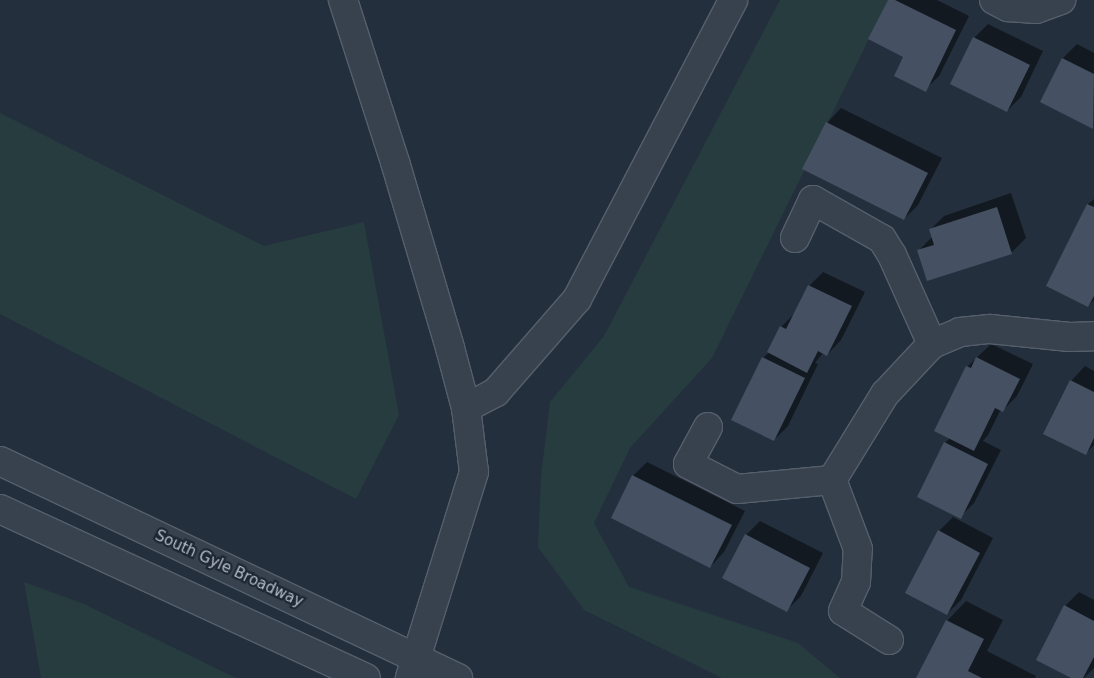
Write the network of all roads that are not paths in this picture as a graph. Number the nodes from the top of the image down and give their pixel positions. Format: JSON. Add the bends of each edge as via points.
{"nodes":[{"id":1,"x":343,"y":0,"type":"edge"},
{"id":2,"x":733,"y":0,"type":"edge"},
{"id":3,"x":994,"y":0,"type":"edge"},
{"id":4,"x":1061,"y":0,"type":"edge"},
{"id":5,"x":795,"y":238,"type":"dead end"},
{"id":6,"x":1094,"y":336,"type":"edge"},
{"id":7,"x":932,"y":344,"type":"junction"},
{"id":8,"x":466,"y":408,"type":"junction"},
{"id":9,"x":708,"y":427,"type":"dead end"},
{"id":10,"x":0,"y":461,"type":"edge"},
{"id":11,"x":832,"y":480,"type":"junction"},
{"id":12,"x":0,"y":509,"type":"edge"},
{"id":13,"x":889,"y":640,"type":"dead end"},
{"id":14,"x":412,"y":668,"type":"edge"},
{"id":15,"x":366,"y":678,"type":"edge"},
{"id":16,"x":458,"y":678,"type":"edge"}],
"edges":[{"from":1,"to":8,"type":"street","via":[[395,162]]},
{"from":2,"to":8,"type":"street","via":[[576,299],[496,392]]},
{"from":3,"to":4,"type":"street","via":[[1008,7],[1036,9]]},
{"from":5,"to":7,"type":"street","via":[[813,200],[882,239]]},
{"from":6,"to":7,"type":"street","via":[[1070,337],[990,329],[960,332]]},
{"from":7,"to":11,"type":"street","via":[[885,394]]},
{"from":8,"to":14,"type":"street","via":[[474,472]]},
{"from":9,"to":11,"type":"street","via":[[688,464],[737,489]]},
{"from":10,"to":14,"type":"street","name":"South Gyle Broadway"},
{"from":11,"to":13,"type":"street","via":[[858,549],[856,582],[843,611]]},
{"from":12,"to":15,"type":"street"},
{"from":14,"to":16,"type":"street","name":"South Gyle Broadway"}]}
